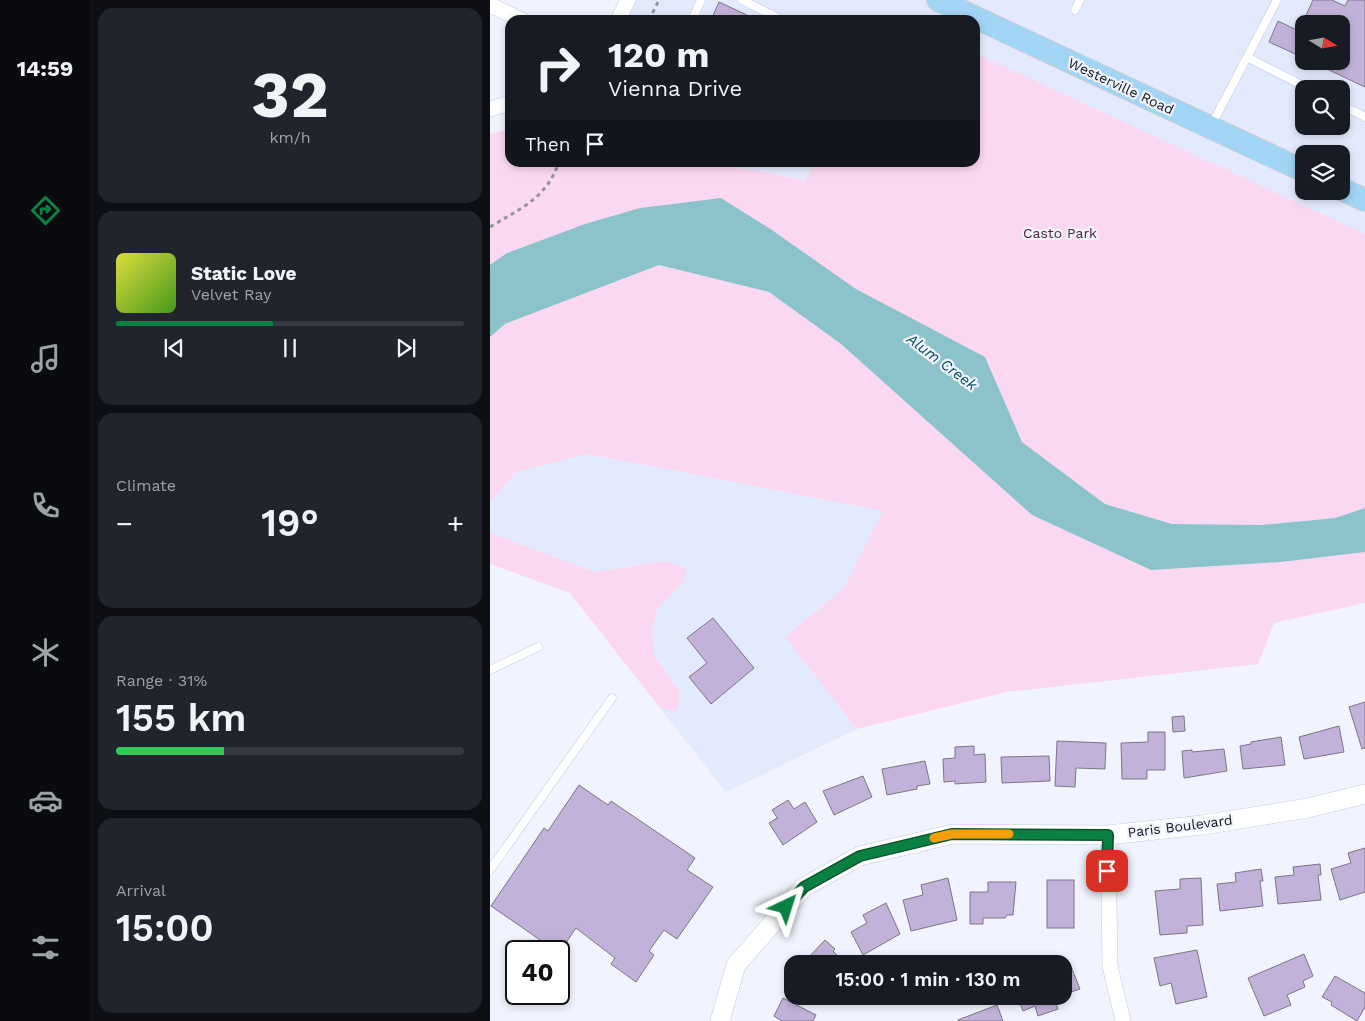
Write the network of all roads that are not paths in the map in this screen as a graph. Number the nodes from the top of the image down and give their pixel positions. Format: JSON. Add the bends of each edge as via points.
{"nodes":[{"id":1,"x":628,"y":0,"type":"edge"},
{"id":2,"x":701,"y":0,"type":"edge"},
{"id":3,"x":742,"y":0,"type":"edge"},
{"id":4,"x":938,"y":0,"type":"edge"},
{"id":5,"x":1080,"y":0,"type":"edge"},
{"id":6,"x":1277,"y":0,"type":"edge"},
{"id":7,"x":490,"y":5,"type":"edge"},
{"id":8,"x":1075,"y":10,"type":"dead end"},
{"id":9,"x":511,"y":15,"type":"edge"},
{"id":10,"x":620,"y":15,"type":"edge"},
{"id":11,"x":694,"y":15,"type":"edge"},
{"id":12,"x":772,"y":15,"type":"edge"},
{"id":13,"x":970,"y":15,"type":"edge"},
{"id":14,"x":980,"y":20,"type":"edge"},
{"id":15,"x":1247,"y":57,"type":"junction"},
{"id":16,"x":1295,"y":82,"type":"edge"},
{"id":17,"x":505,"y":105,"type":"edge"},
{"id":18,"x":490,"y":109,"type":"edge"},
{"id":19,"x":1350,"y":110,"type":"edge"},
{"id":20,"x":1365,"y":117,"type":"edge"},
{"id":21,"x":1210,"y":127,"type":"junction"},
{"id":22,"x":1295,"y":167,"type":"edge"},
{"id":23,"x":1350,"y":193,"type":"edge"},
{"id":24,"x":1365,"y":200,"type":"edge"},
{"id":25,"x":538,"y":647,"type":"dead end"},
{"id":26,"x":490,"y":670,"type":"edge"},
{"id":27,"x":612,"y":698,"type":"dead end"},
{"id":28,"x":1365,"y":794,"type":"edge"},
{"id":29,"x":1108,"y":835,"type":"junction"},
{"id":30,"x":490,"y":870,"type":"edge"},
{"id":31,"x":720,"y":1021,"type":"edge"},
{"id":32,"x":1123,"y":1021,"type":"edge"}],
"edges":[{"from":1,"to":10,"type":"street"},
{"from":2,"to":11,"type":"lane"},
{"from":3,"to":12,"type":"lane"},
{"from":4,"to":13,"type":"main road","name":"Westerville Road"},
{"from":5,"to":8,"type":"lane"},
{"from":6,"to":15,"type":"lane"},
{"from":7,"to":9,"type":"street"},
{"from":14,"to":21,"type":"main road","name":"Westerville Road"},
{"from":15,"to":16,"type":"lane"},
{"from":15,"to":21,"type":"lane"},
{"from":17,"to":18,"type":"street"},
{"from":19,"to":20,"type":"lane"},
{"from":21,"to":22,"type":"main road","name":"Westerville Road"},
{"from":23,"to":24,"type":"main road"},
{"from":25,"to":26,"type":"lane"},
{"from":27,"to":30,"type":"lane"},
{"from":28,"to":29,"type":"street","name":"Paris Boulevard","via":[[1308,808],[1202,825]]},
{"from":29,"to":31,"type":"street","name":"Paris Boulevard","via":[[952,834],[860,856],[804,887],[736,965]]},
{"from":29,"to":32,"type":"street","via":[[1110,966]]}]}
